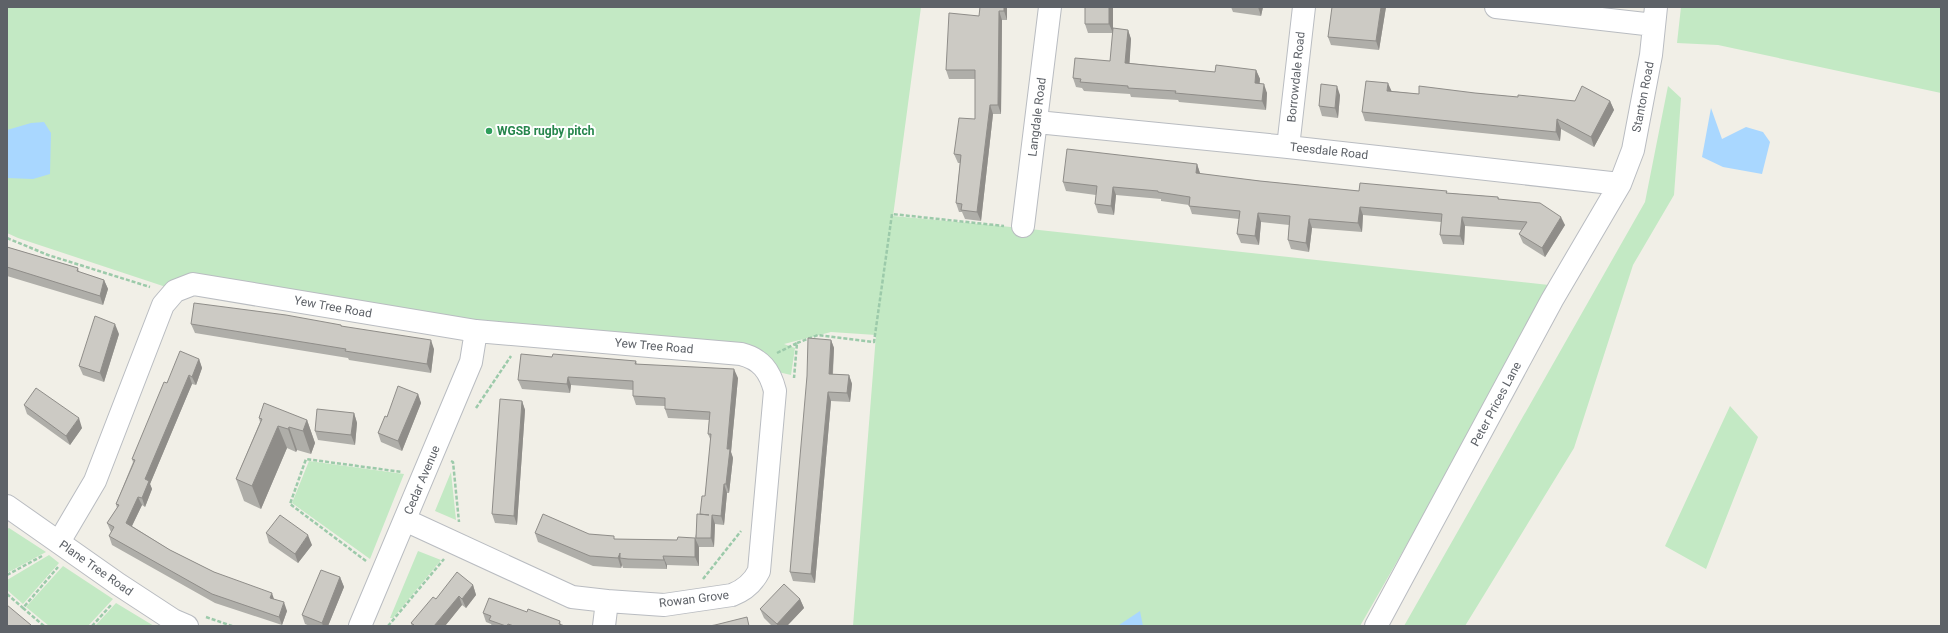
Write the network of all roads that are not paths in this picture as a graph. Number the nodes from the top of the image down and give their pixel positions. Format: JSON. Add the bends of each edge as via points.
{"nodes":[{"id":1,"x":1050,"y":7,"type":"edge"},
{"id":2,"x":1304,"y":7,"type":"edge"},
{"id":3,"x":1496,"y":7,"type":"edge"},
{"id":4,"x":1655,"y":16,"type":"edge"},
{"id":5,"x":1037,"y":122,"type":"junction"},
{"id":6,"x":1288,"y":147,"type":"junction"},
{"id":7,"x":1620,"y":184,"type":"junction"},
{"id":8,"x":1023,"y":226,"type":"road end"},
{"id":9,"x":476,"y":331,"type":"junction"},
{"id":10,"x":761,"y":364,"type":"joint"},
{"id":11,"x":7,"y":507,"type":"edge"},
{"id":12,"x":405,"y":520,"type":"junction"},
{"id":13,"x":64,"y":546,"type":"junction"},
{"id":14,"x":607,"y":601,"type":"junction"},
{"id":15,"x":187,"y":626,"type":"edge"},
{"id":16,"x":360,"y":626,"type":"edge"},
{"id":17,"x":604,"y":626,"type":"edge"},
{"id":18,"x":1376,"y":626,"type":"edge"}],
"edges":[{"from":1,"to":5,"type":"street","name":"Langdale Road"},
{"from":2,"to":6,"type":"street","name":"Borrowdale Road"},
{"from":3,"to":4,"type":"street"},
{"from":4,"to":7,"type":"street","name":"Stanton Road","via":[[1651,55],[1633,150]]},
{"from":5,"to":6,"type":"street","name":"Teesdale Road"},
{"from":5,"to":8,"type":"street","name":"Langdale Road"},
{"from":6,"to":7,"type":"street","name":"Teesdale Road"},
{"from":7,"to":18,"type":"street","name":"Peter Prices Lane","via":[[1552,300]]},
{"from":9,"to":10,"type":"street","name":"Yew Tree Road","via":[[741,354],[755,358]]},
{"from":9,"to":12,"type":"street","name":"Cedar Avenue","via":[[471,362]]},
{"from":9,"to":13,"type":"street","name":"Yew Tree Road","via":[[193,284],[175,291],[163,305],[94,481]]},
{"from":10,"to":14,"type":"street","name":"Rowan Grove","via":[[773,381],[776,391],[759,571],[754,582],[732,595],[664,605]]},
{"from":11,"to":13,"type":"street","name":"Plane Tree Road"},
{"from":12,"to":14,"type":"street","name":"Rowan Grove","via":[[448,548],[572,597]]},
{"from":12,"to":16,"type":"street","name":"Cedar Avenue"},
{"from":13,"to":15,"type":"street","name":"Plane Tree Road","via":[[125,589],[173,620]]},
{"from":14,"to":17,"type":"street"}]}
